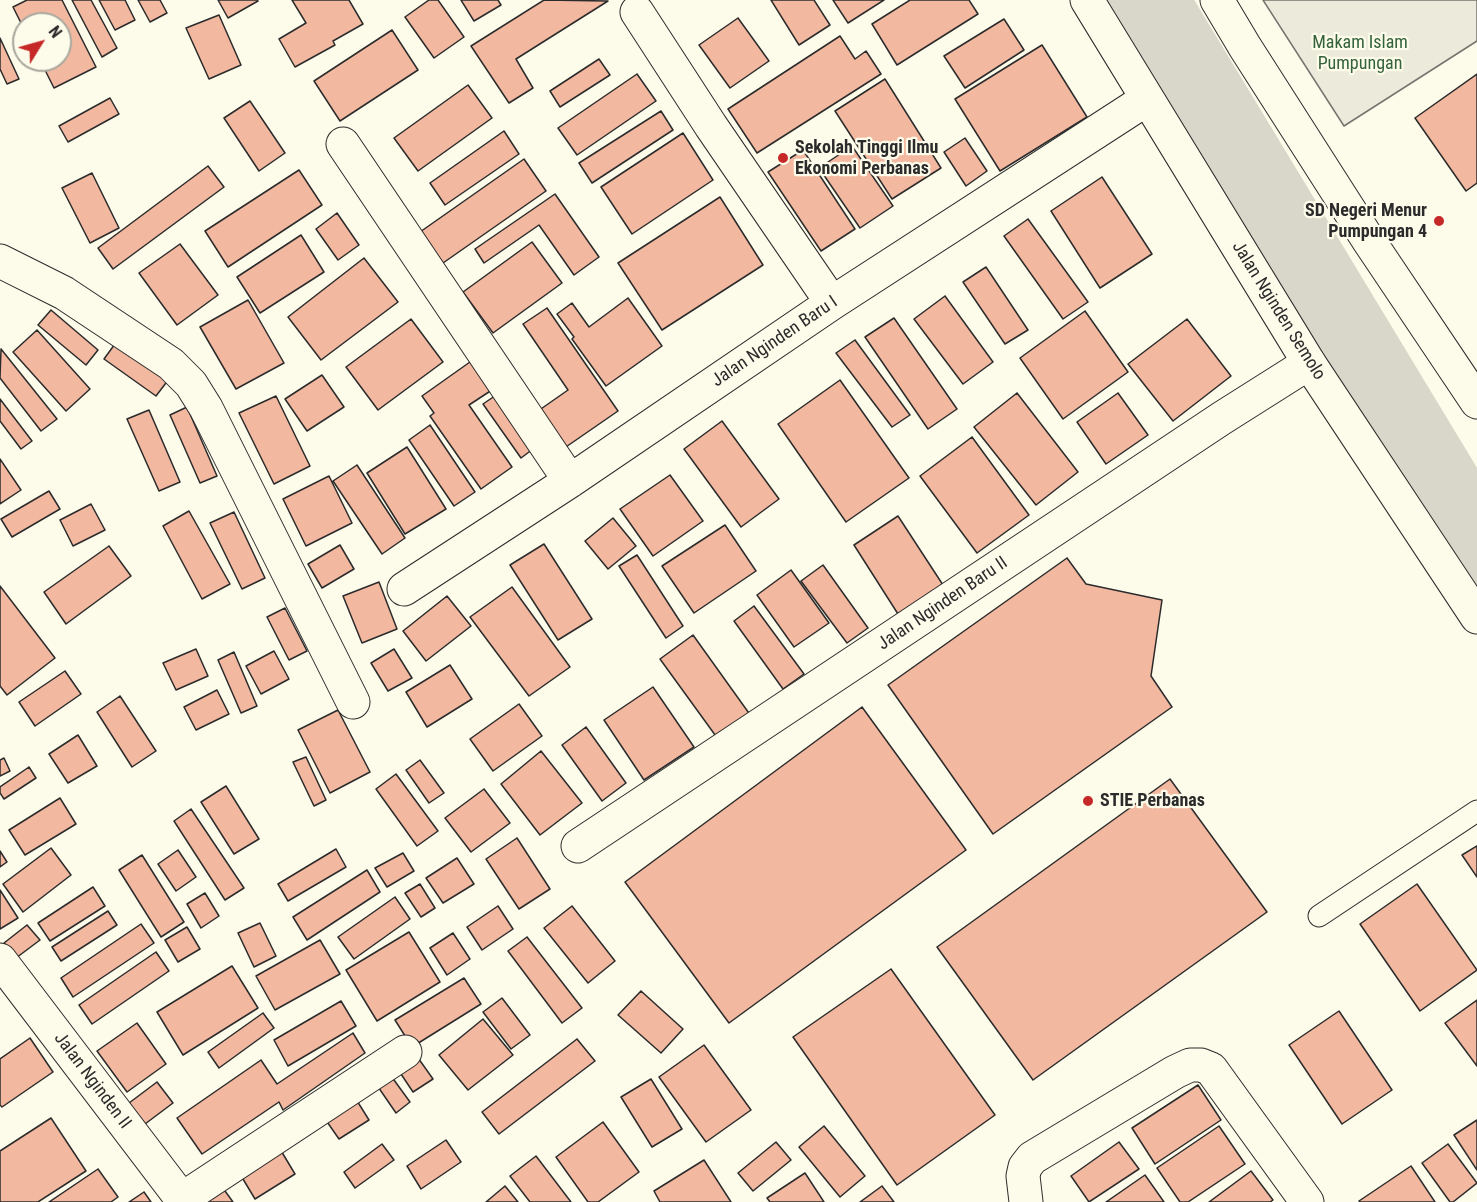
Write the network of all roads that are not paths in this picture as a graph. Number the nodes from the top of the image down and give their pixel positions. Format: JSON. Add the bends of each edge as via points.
{"nodes":[{"id":1,"x":1087,"y":0,"type":"edge"},
{"id":2,"x":1217,"y":0,"type":"edge"},
{"id":3,"x":637,"y":12,"type":"dead end"},
{"id":4,"x":1147,"y":99,"type":"junction"},
{"id":5,"x":344,"y":144,"type":"dead end"},
{"id":6,"x":0,"y":261,"type":"edge"},
{"id":7,"x":832,"y":303,"type":"junction"},
{"id":8,"x":1309,"y":363,"type":"junction"},
{"id":9,"x":1477,"y":402,"type":"edge"},
{"id":10,"x":570,"y":481,"type":"junction"},
{"id":11,"x":404,"y":589,"type":"dead end"},
{"id":12,"x":1477,"y":617,"type":"edge"},
{"id":13,"x":353,"y":702,"type":"dead end"},
{"id":14,"x":1477,"y":812,"type":"edge"},
{"id":15,"x":578,"y":846,"type":"dead end"},
{"id":16,"x":1319,"y":916,"type":"dead end"},
{"id":17,"x":0,"y":960,"type":"edge"},
{"id":18,"x":405,"y":1052,"type":"dead end"},
{"id":19,"x":183,"y":1200,"type":"edge"},
{"id":20,"x":1026,"y":1202,"type":"edge"},
{"id":21,"x":1307,"y":1202,"type":"edge"}],
"edges":[{"from":1,"to":4,"type":"street","name":"Jalan Nginden Semolo"},
{"from":2,"to":9,"type":"street","via":[[1369,242]]},
{"from":3,"to":7,"type":"street"},
{"from":4,"to":7,"type":"street","name":"Jalan Nginden Baru I"},
{"from":4,"to":8,"type":"street","name":"Jalan Nginden Semolo"},
{"from":5,"to":10,"type":"street"},
{"from":6,"to":13,"type":"street","via":[[64,293],[171,364],[191,384]]},
{"from":7,"to":10,"type":"street","name":"Jalan Nginden Baru I"},
{"from":8,"to":12,"type":"street","name":"Jalan Nginden Semolo"},
{"from":8,"to":15,"type":"street","name":"Jalan Nginden Baru II"},
{"from":10,"to":11,"type":"street","name":"Jalan Nginden Baru I"},
{"from":14,"to":16,"type":"lane"},
{"from":17,"to":19,"type":"street","name":"Jalan Nginden II"},
{"from":18,"to":19,"type":"street"},
{"from":20,"to":21,"type":"street","via":[[1023,1176],[1032,1158],[1190,1065],[1211,1069]]}]}
